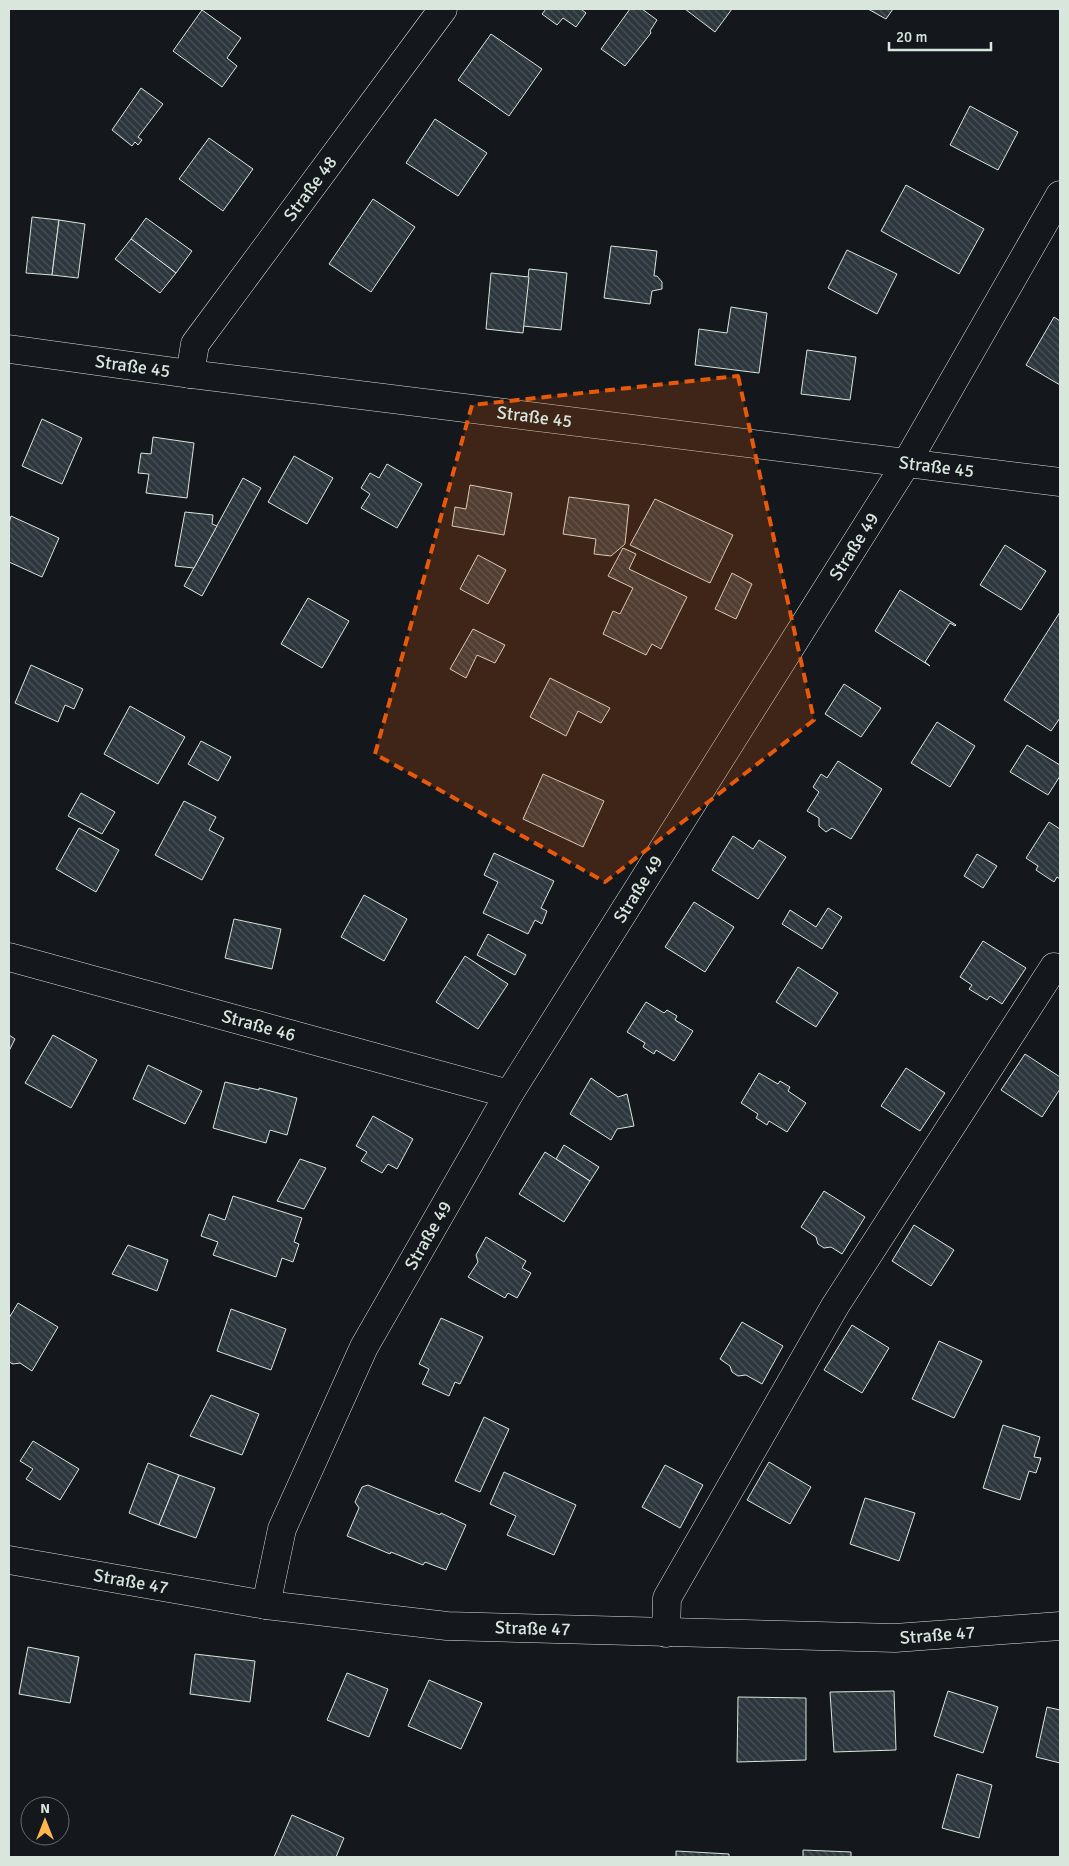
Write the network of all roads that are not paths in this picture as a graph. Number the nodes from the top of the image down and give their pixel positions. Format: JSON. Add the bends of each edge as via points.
{"nodes":[{"id":1,"x":442,"y":9,"type":"edge"},
{"id":2,"x":1060,"y":195,"type":"edge"},
{"id":3,"x":9,"y":349,"type":"edge"},
{"id":4,"x":190,"y":374,"type":"junction"},
{"id":5,"x":908,"y":462,"type":"junction"},
{"id":6,"x":1060,"y":482,"type":"edge"},
{"id":7,"x":9,"y":956,"type":"edge"},
{"id":8,"x":1054,"y":967,"type":"dead end"},
{"id":9,"x":508,"y":1094,"type":"junction"},
{"id":10,"x":9,"y":1560,"type":"edge"},
{"id":11,"x":266,"y":1605,"type":"junction"},
{"id":12,"x":1060,"y":1626,"type":"edge"},
{"id":13,"x":666,"y":1633,"type":"junction"}],
"edges":[{"from":1,"to":4,"type":"street","name":"Straße 48","via":[[195,344]]},
{"from":2,"to":5,"type":"street","name":"Straße 49"},
{"from":3,"to":4,"type":"street","name":"Straße 45"},
{"from":4,"to":5,"type":"street","name":"Straße 45"},
{"from":5,"to":6,"type":"street","name":"Straße 45"},
{"from":5,"to":9,"type":"street","name":"Straße 49"},
{"from":7,"to":9,"type":"street","name":"Straße 46"},
{"from":8,"to":13,"type":"street","via":[[835,1306],[667,1598]]},
{"from":9,"to":11,"type":"street","name":"Straße 49","via":[[364,1347],[282,1529]]},
{"from":10,"to":11,"type":"street","name":"Straße 47"},
{"from":11,"to":13,"type":"street","name":"Straße 47","via":[[447,1626]]},
{"from":12,"to":13,"type":"street","name":"Straße 47","via":[[895,1638]]}]}
